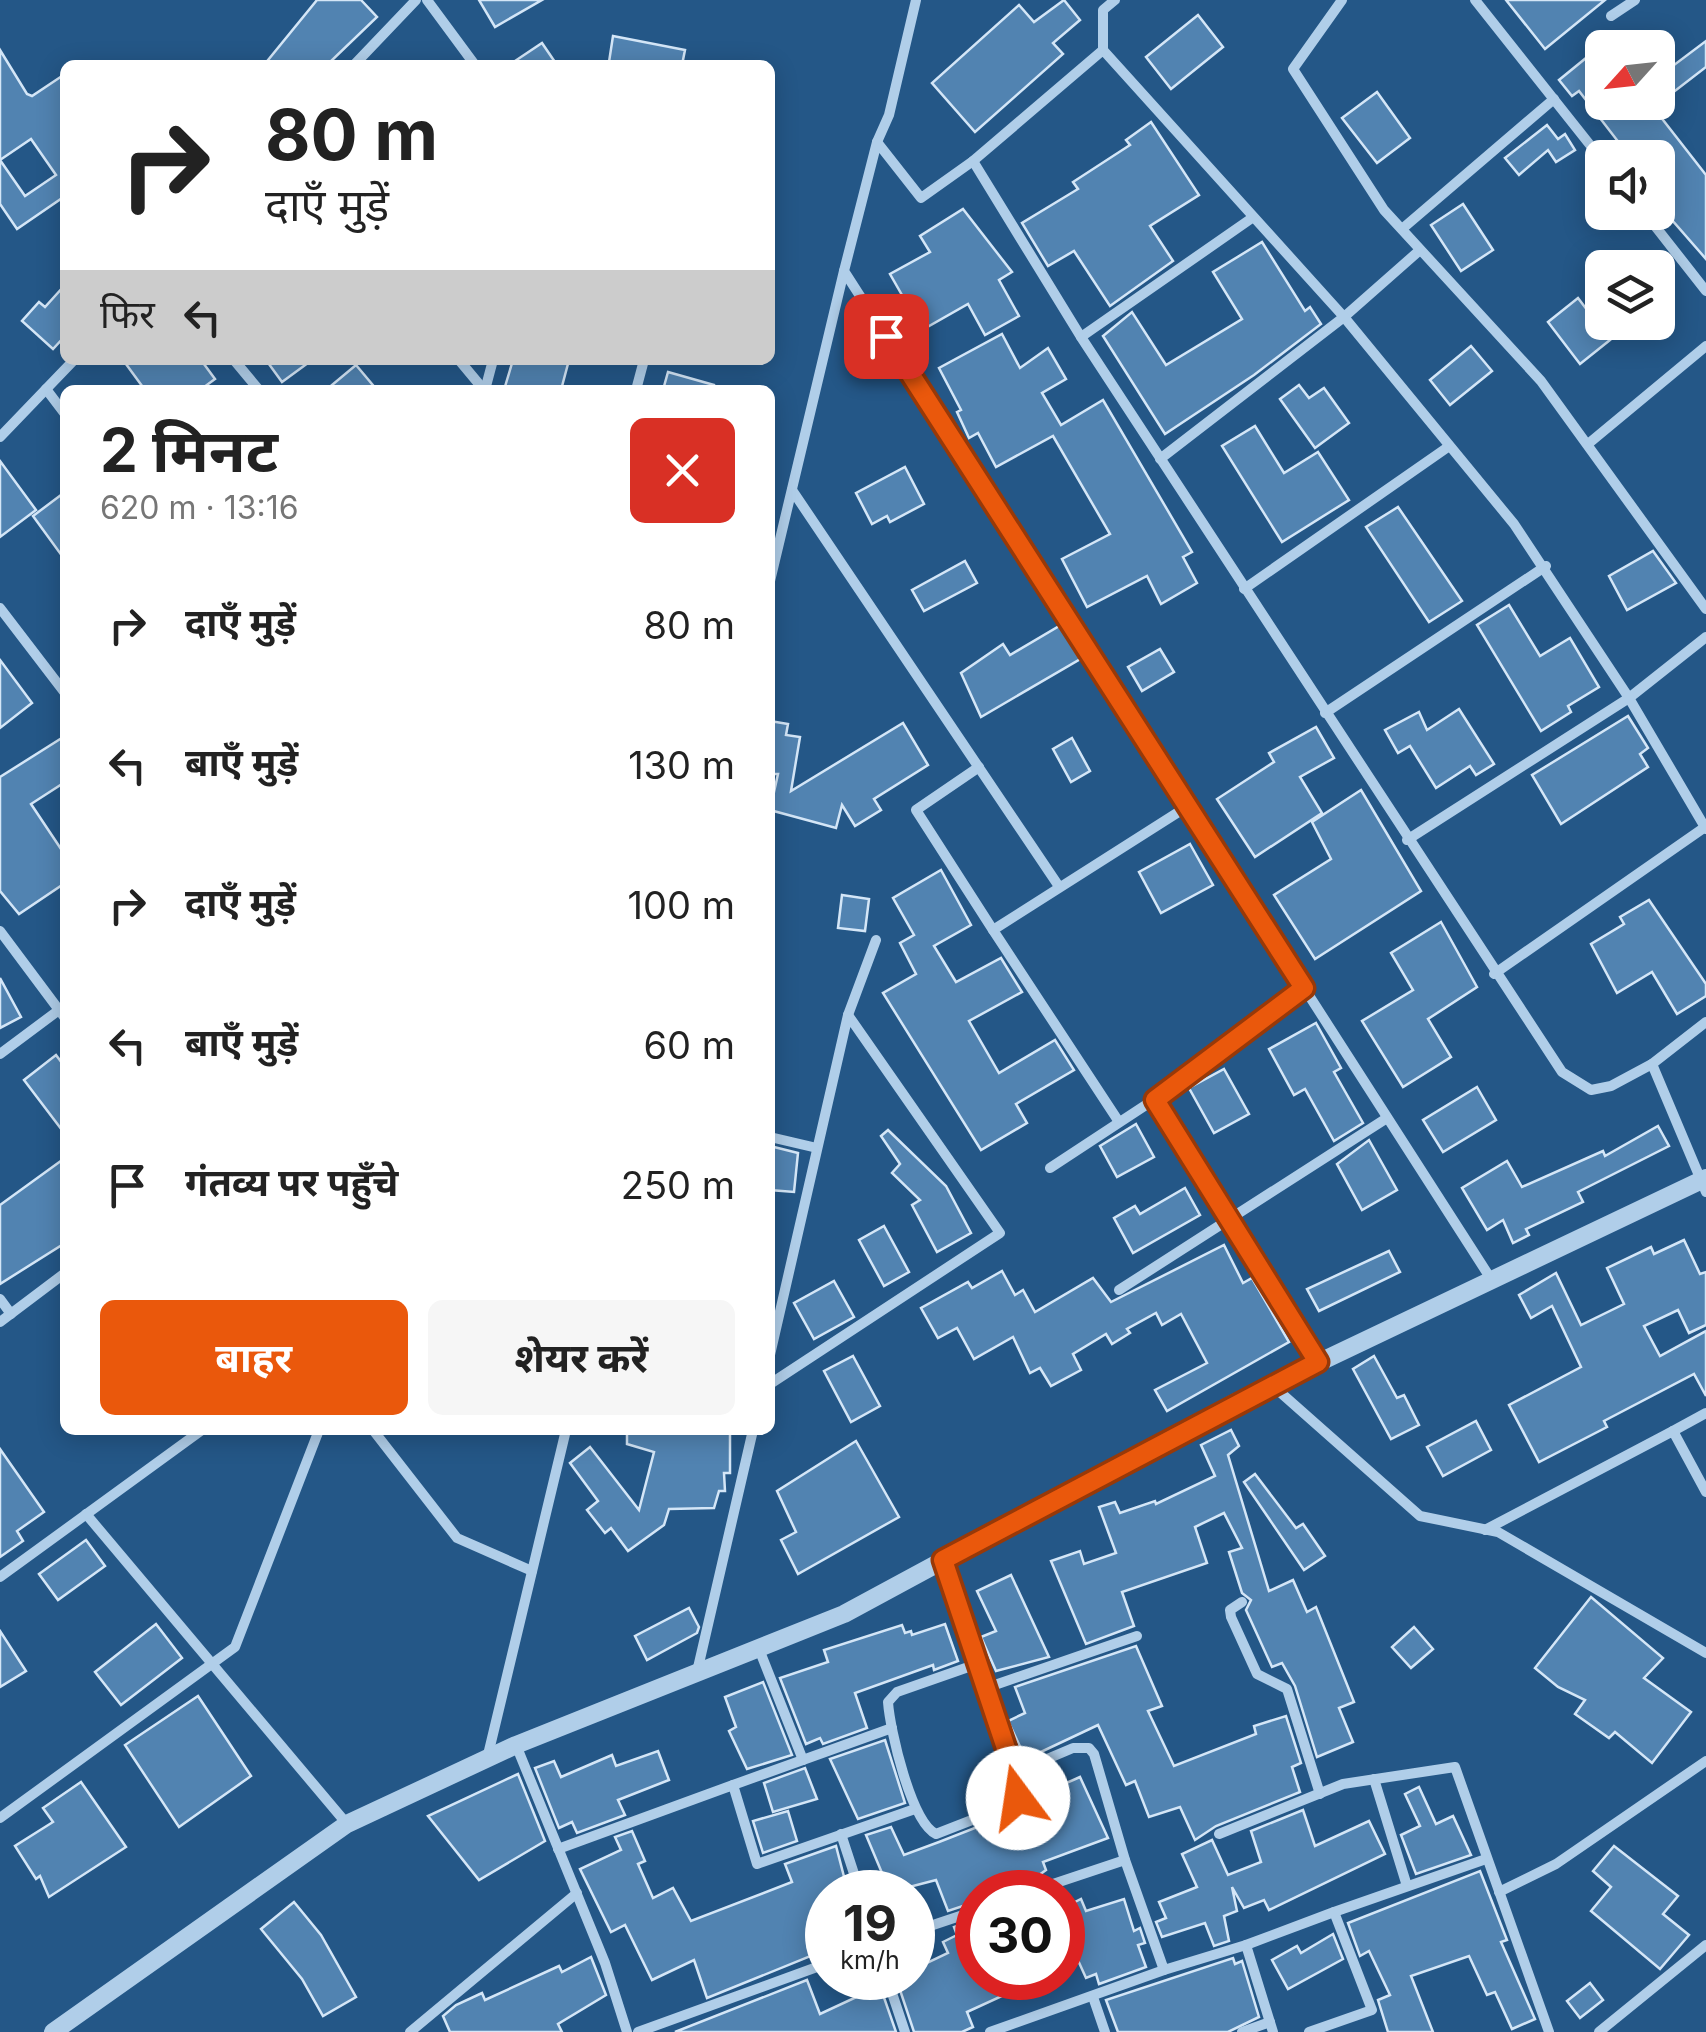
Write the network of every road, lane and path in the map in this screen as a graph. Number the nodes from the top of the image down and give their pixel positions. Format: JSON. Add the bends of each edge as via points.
{"nodes":[{"id":1,"x":416,"y":0,"type":"edge"},
{"id":2,"x":428,"y":0,"type":"edge"},
{"id":3,"x":916,"y":0,"type":"edge"},
{"id":4,"x":1115,"y":0,"type":"edge"},
{"id":5,"x":1342,"y":0,"type":"edge"},
{"id":6,"x":1476,"y":0,"type":"edge"},
{"id":7,"x":1634,"y":0,"type":"edge"},
{"id":8,"x":1611,"y":16,"type":"dead end"},
{"id":9,"x":1104,"y":50,"type":"junction"},
{"id":10,"x":359,"y":60,"type":"edge"},
{"id":11,"x":471,"y":60,"type":"edge"},
{"id":12,"x":1554,"y":99,"type":"junction"},
{"id":13,"x":1586,"y":140,"type":"edge"},
{"id":14,"x":877,"y":142,"type":"junction"},
{"id":15,"x":973,"y":162,"type":"junction"},
{"id":16,"x":1252,"y":218,"type":"junction"},
{"id":17,"x":1402,"y":230,"type":"junction"},
{"id":18,"x":1658,"y":230,"type":"edge"},
{"id":19,"x":1420,"y":250,"type":"junction"},
{"id":20,"x":844,"y":271,"type":"junction"},
{"id":21,"x":1706,"y":290,"type":"edge"},
{"id":22,"x":1344,"y":317,"type":"junction"},
{"id":23,"x":1081,"y":337,"type":"junction"},
{"id":24,"x":1706,"y":346,"type":"edge"},
{"id":25,"x":69,"y":365,"type":"edge"},
{"id":26,"x":238,"y":365,"type":"edge"},
{"id":27,"x":463,"y":365,"type":"edge"},
{"id":28,"x":255,"y":385,"type":"edge"},
{"id":29,"x":480,"y":385,"type":"edge"},
{"id":30,"x":46,"y":389,"type":"junction"},
{"id":31,"x":60,"y":407,"type":"edge"},
{"id":32,"x":0,"y":438,"type":"edge"},
{"id":33,"x":1588,"y":444,"type":"junction"},
{"id":34,"x":1448,"y":447,"type":"junction"},
{"id":35,"x":1160,"y":459,"type":"junction"},
{"id":36,"x":792,"y":490,"type":"junction"},
{"id":37,"x":775,"y":560,"type":"edge"},
{"id":38,"x":1546,"y":566,"type":"junction"},
{"id":39,"x":1244,"y":589,"type":"junction"},
{"id":40,"x":0,"y":608,"type":"edge"},
{"id":41,"x":1706,"y":610,"type":"edge"},
{"id":42,"x":1706,"y":637,"type":"edge"},
{"id":43,"x":60,"y":686,"type":"edge"},
{"id":44,"x":1629,"y":698,"type":"junction"},
{"id":45,"x":1324,"y":713,"type":"junction"},
{"id":46,"x":979,"y":767,"type":"junction"},
{"id":47,"x":1188,"y":806,"type":"junction"},
{"id":48,"x":1706,"y":828,"type":"edge"},
{"id":49,"x":1408,"y":840,"type":"junction"},
{"id":50,"x":1058,"y":885,"type":"junction"},
{"id":51,"x":993,"y":930,"type":"junction"},
{"id":52,"x":0,"y":932,"type":"edge"},
{"id":53,"x":876,"y":940,"type":"dead end"},
{"id":54,"x":1494,"y":974,"type":"junction"},
{"id":55,"x":1304,"y":988,"type":"junction"},
{"id":56,"x":60,"y":1011,"type":"edge"},
{"id":57,"x":60,"y":1015,"type":"edge"},
{"id":58,"x":848,"y":1015,"type":"junction"},
{"id":59,"x":1706,"y":1022,"type":"edge"},
{"id":60,"x":0,"y":1054,"type":"edge"},
{"id":61,"x":1652,"y":1064,"type":"junction"},
{"id":62,"x":1155,"y":1100,"type":"junction"},
{"id":63,"x":1388,"y":1118,"type":"junction"},
{"id":64,"x":1119,"y":1122,"type":"junction"},
{"id":65,"x":775,"y":1138,"type":"edge"},
{"id":66,"x":818,"y":1148,"type":"junction"},
{"id":67,"x":1050,"y":1168,"type":"dead end"},
{"id":68,"x":1704,"y":1184,"type":"edge"},
{"id":69,"x":1231,"y":1219,"type":"junction"},
{"id":70,"x":60,"y":1278,"type":"edge"},
{"id":71,"x":1491,"y":1279,"type":"junction"},
{"id":72,"x":1119,"y":1290,"type":"dead end"},
{"id":73,"x":0,"y":1299,"type":"edge"},
{"id":74,"x":11,"y":1314,"type":"junction"},
{"id":75,"x":0,"y":1322,"type":"edge"},
{"id":76,"x":775,"y":1333,"type":"edge"},
{"id":77,"x":1318,"y":1362,"type":"junction"},
{"id":78,"x":775,"y":1381,"type":"edge"},
{"id":79,"x":1272,"y":1384,"type":"junction"},
{"id":80,"x":1706,"y":1413,"type":"edge"},
{"id":81,"x":1674,"y":1430,"type":"junction"},
{"id":82,"x":195,"y":1435,"type":"edge"},
{"id":83,"x":317,"y":1435,"type":"edge"},
{"id":84,"x":377,"y":1435,"type":"edge"},
{"id":85,"x":565,"y":1435,"type":"edge"},
{"id":86,"x":752,"y":1435,"type":"edge"},
{"id":87,"x":1706,"y":1492,"type":"edge"},
{"id":88,"x":86,"y":1514,"type":"junction"},
{"id":89,"x":1485,"y":1530,"type":"junction"},
{"id":90,"x":943,"y":1560,"type":"junction"},
{"id":91,"x":532,"y":1571,"type":"junction"},
{"id":92,"x":0,"y":1576,"type":"edge"},
{"id":93,"x":1242,"y":1602,"type":"dead end"},
{"id":94,"x":1137,"y":1636,"type":"dead end"},
{"id":95,"x":759,"y":1648,"type":"junction"},
{"id":96,"x":1706,"y":1653,"type":"edge"},
{"id":97,"x":212,"y":1664,"type":"junction"},
{"id":98,"x":977,"y":1664,"type":"junction"},
{"id":99,"x":697,"y":1674,"type":"junction"},
{"id":100,"x":986,"y":1688,"type":"junction"},
{"id":101,"x":892,"y":1728,"type":"junction"},
{"id":102,"x":516,"y":1746,"type":"junction"},
{"id":103,"x":487,"y":1759,"type":"junction"},
{"id":104,"x":802,"y":1760,"type":"junction"},
{"id":105,"x":1706,"y":1760,"type":"edge"},
{"id":106,"x":1014,"y":1773,"type":"junction"},
{"id":107,"x":1374,"y":1779,"type":"junction"},
{"id":108,"x":733,"y":1786,"type":"junction"},
{"id":109,"x":1320,"y":1794,"type":"junction"},
{"id":110,"x":916,"y":1809,"type":"junction"},
{"id":111,"x":0,"y":1818,"type":"edge"},
{"id":112,"x":346,"y":1824,"type":"junction"},
{"id":113,"x":841,"y":1834,"type":"junction"},
{"id":114,"x":1220,"y":1834,"type":"dead end"},
{"id":115,"x":558,"y":1849,"type":"junction"},
{"id":116,"x":1486,"y":1859,"type":"junction"},
{"id":117,"x":1124,"y":1860,"type":"junction"},
{"id":118,"x":853,"y":1870,"type":"edge"},
{"id":119,"x":1085,"y":1873,"type":"edge"},
{"id":120,"x":1407,"y":1886,"type":"junction"},
{"id":121,"x":1499,"y":1892,"type":"junction"},
{"id":122,"x":577,"y":1893,"type":"junction"},
{"id":123,"x":1334,"y":1912,"type":"junction"},
{"id":124,"x":1706,"y":1944,"type":"edge"},
{"id":125,"x":1246,"y":1946,"type":"junction"},
{"id":126,"x":805,"y":1970,"type":"edge"},
{"id":127,"x":1164,"y":1970,"type":"junction"},
{"id":128,"x":1093,"y":1998,"type":"junction"},
{"id":129,"x":895,"y":2000,"type":"edge"},
{"id":130,"x":1272,"y":2027,"type":"edge"},
{"id":131,"x":1007,"y":2029,"type":"edge"},
{"id":132,"x":53,"y":2032,"type":"edge"},
{"id":133,"x":410,"y":2032,"type":"edge"},
{"id":134,"x":627,"y":2032,"type":"edge"},
{"id":135,"x":638,"y":2032,"type":"edge"},
{"id":136,"x":905,"y":2032,"type":"edge"},
{"id":137,"x":990,"y":2032,"type":"edge"},
{"id":138,"x":1106,"y":2032,"type":"edge"},
{"id":139,"x":1242,"y":2032,"type":"edge"},
{"id":140,"x":1309,"y":2032,"type":"edge"},
{"id":141,"x":1549,"y":2032,"type":"edge"},
{"id":142,"x":1599,"y":2032,"type":"edge"}],
"edges":[{"from":1,"to":10,"type":"street"},
{"from":2,"to":11,"type":"street"},
{"from":3,"to":14,"type":"street"},
{"from":4,"to":9,"type":"street","via":[[1103,10]]},
{"from":5,"to":17,"type":"street","via":[[1293,69]]},
{"from":6,"to":12,"type":"street"},
{"from":7,"to":8,"type":"street"},
{"from":9,"to":15,"type":"street"},
{"from":9,"to":16,"type":"street"},
{"from":12,"to":13,"type":"street"},
{"from":12,"to":17,"type":"street"},
{"from":14,"to":15,"type":"street","via":[[921,198]]},
{"from":14,"to":20,"type":"street"},
{"from":15,"to":23,"type":"street"},
{"from":16,"to":22,"type":"street"},
{"from":16,"to":23,"type":"street"},
{"from":17,"to":19,"type":"street"},
{"from":18,"to":21,"type":"street"},
{"from":19,"to":22,"type":"street"},
{"from":19,"to":33,"type":"street","via":[[1541,382]]},
{"from":20,"to":36,"type":"street"},
{"from":20,"to":47,"type":"street"},
{"from":22,"to":34,"type":"street"},
{"from":22,"to":35,"type":"street"},
{"from":23,"to":35,"type":"street"},
{"from":24,"to":33,"type":"street"},
{"from":25,"to":30,"type":"street"},
{"from":26,"to":28,"type":"street"},
{"from":27,"to":29,"type":"street"},
{"from":30,"to":31,"type":"street"},
{"from":30,"to":32,"type":"street"},
{"from":33,"to":41,"type":"street"},
{"from":34,"to":38,"type":"street"},
{"from":34,"to":39,"type":"street"},
{"from":35,"to":39,"type":"street"},
{"from":36,"to":37,"type":"street"},
{"from":36,"to":46,"type":"street"},
{"from":38,"to":44,"type":"street"},
{"from":38,"to":45,"type":"street"},
{"from":39,"to":45,"type":"street"},
{"from":40,"to":43,"type":"street"},
{"from":42,"to":44,"type":"street"},
{"from":44,"to":48,"type":"street"},
{"from":44,"to":49,"type":"street"},
{"from":45,"to":49,"type":"street"},
{"from":46,"to":50,"type":"street"},
{"from":46,"to":51,"type":"street","via":[[916,810]]},
{"from":47,"to":50,"type":"street"},
{"from":47,"to":55,"type":"street"},
{"from":48,"to":54,"type":"street"},
{"from":49,"to":54,"type":"street"},
{"from":50,"to":51,"type":"street"},
{"from":51,"to":64,"type":"street"},
{"from":52,"to":56,"type":"street"},
{"from":53,"to":58,"type":"street"},
{"from":54,"to":61,"type":"street","via":[[1575,1082],[1590,1090],[1611,1086]]},
{"from":55,"to":62,"type":"street"},
{"from":55,"to":63,"type":"street"},
{"from":57,"to":60,"type":"street"},
{"from":58,"to":66,"type":"street"},
{"from":58,"to":78,"type":"street","via":[[1000,1233]]},
{"from":59,"to":61,"type":"street"},
{"from":61,"to":68,"type":"street"},
{"from":62,"to":64,"type":"street"},
{"from":62,"to":69,"type":"street"},
{"from":63,"to":69,"type":"street"},
{"from":63,"to":71,"type":"street"},
{"from":64,"to":67,"type":"street"},
{"from":65,"to":66,"type":"street"},
{"from":66,"to":76,"type":"street"},
{"from":68,"to":71,"type":"street"},
{"from":69,"to":72,"type":"street"},
{"from":69,"to":77,"type":"street"},
{"from":70,"to":74,"type":"street"},
{"from":71,"to":77,"type":"street"},
{"from":73,"to":74,"type":"street"},
{"from":74,"to":75,"type":"street"},
{"from":77,"to":79,"type":"street"},
{"from":79,"to":89,"type":"street","via":[[1420,1516]]},
{"from":79,"to":90,"type":"street"},
{"from":80,"to":81,"type":"street"},
{"from":81,"to":87,"type":"street"},
{"from":81,"to":89,"type":"street"},
{"from":82,"to":88,"type":"street"},
{"from":83,"to":97,"type":"street","via":[[235,1647]]},
{"from":84,"to":91,"type":"street","via":[[457,1538]]},
{"from":85,"to":91,"type":"street"},
{"from":86,"to":99,"type":"street"},
{"from":88,"to":92,"type":"street"},
{"from":88,"to":97,"type":"street"},
{"from":89,"to":96,"type":"street"},
{"from":90,"to":95,"type":"street","via":[[844,1614]]},
{"from":90,"to":98,"type":"street"},
{"from":91,"to":103,"type":"street"},
{"from":93,"to":109,"type":"street","via":[[1230,1610],[1231,1618],[1257,1674],[1286,1688]]},
{"from":94,"to":100,"type":"street"},
{"from":95,"to":99,"type":"street"},
{"from":95,"to":104,"type":"street"},
{"from":97,"to":111,"type":"street"},
{"from":97,"to":112,"type":"street"},
{"from":98,"to":100,"type":"street"},
{"from":98,"to":101,"type":"street","via":[[892,1695]]},
{"from":99,"to":102,"type":"street"},
{"from":100,"to":106,"type":"street"},
{"from":101,"to":104,"type":"street"},
{"from":101,"to":110,"type":"street"},
{"from":102,"to":103,"type":"street"},
{"from":102,"to":115,"type":"street"},
{"from":103,"to":112,"type":"street"},
{"from":104,"to":108,"type":"street"},
{"from":105,"to":121,"type":"street","via":[[1556,1864]]},
{"from":106,"to":110,"type":"street","via":[[1016,1802],[942,1834],[930,1832]]},
{"from":106,"to":117,"type":"street","via":[[1073,1748],[1089,1748],[1100,1764]]},
{"from":107,"to":109,"type":"street"},
{"from":107,"to":116,"type":"street","via":[[1455,1767]]},
{"from":107,"to":120,"type":"street"},
{"from":108,"to":113,"type":"street","via":[[757,1864]]},
{"from":108,"to":115,"type":"street"},
{"from":109,"to":114,"type":"street"},
{"from":110,"to":113,"type":"street"},
{"from":112,"to":132,"type":"street"},
{"from":113,"to":118,"type":"street"},
{"from":115,"to":122,"type":"street"},
{"from":116,"to":120,"type":"street"},
{"from":116,"to":121,"type":"street"},
{"from":117,"to":119,"type":"street"},
{"from":117,"to":127,"type":"street"},
{"from":120,"to":123,"type":"street"},
{"from":121,"to":141,"type":"street"},
{"from":122,"to":133,"type":"street"},
{"from":122,"to":134,"type":"street"},
{"from":123,"to":125,"type":"street"},
{"from":123,"to":140,"type":"street","via":[[1372,2010]]},
{"from":124,"to":142,"type":"street"},
{"from":125,"to":127,"type":"street"},
{"from":125,"to":130,"type":"street"},
{"from":126,"to":135,"type":"street"},
{"from":127,"to":128,"type":"street"},
{"from":128,"to":131,"type":"street"},
{"from":128,"to":138,"type":"street"},
{"from":129,"to":136,"type":"street"},
{"from":130,"to":139,"type":"street"},
{"from":131,"to":137,"type":"street"}]}
